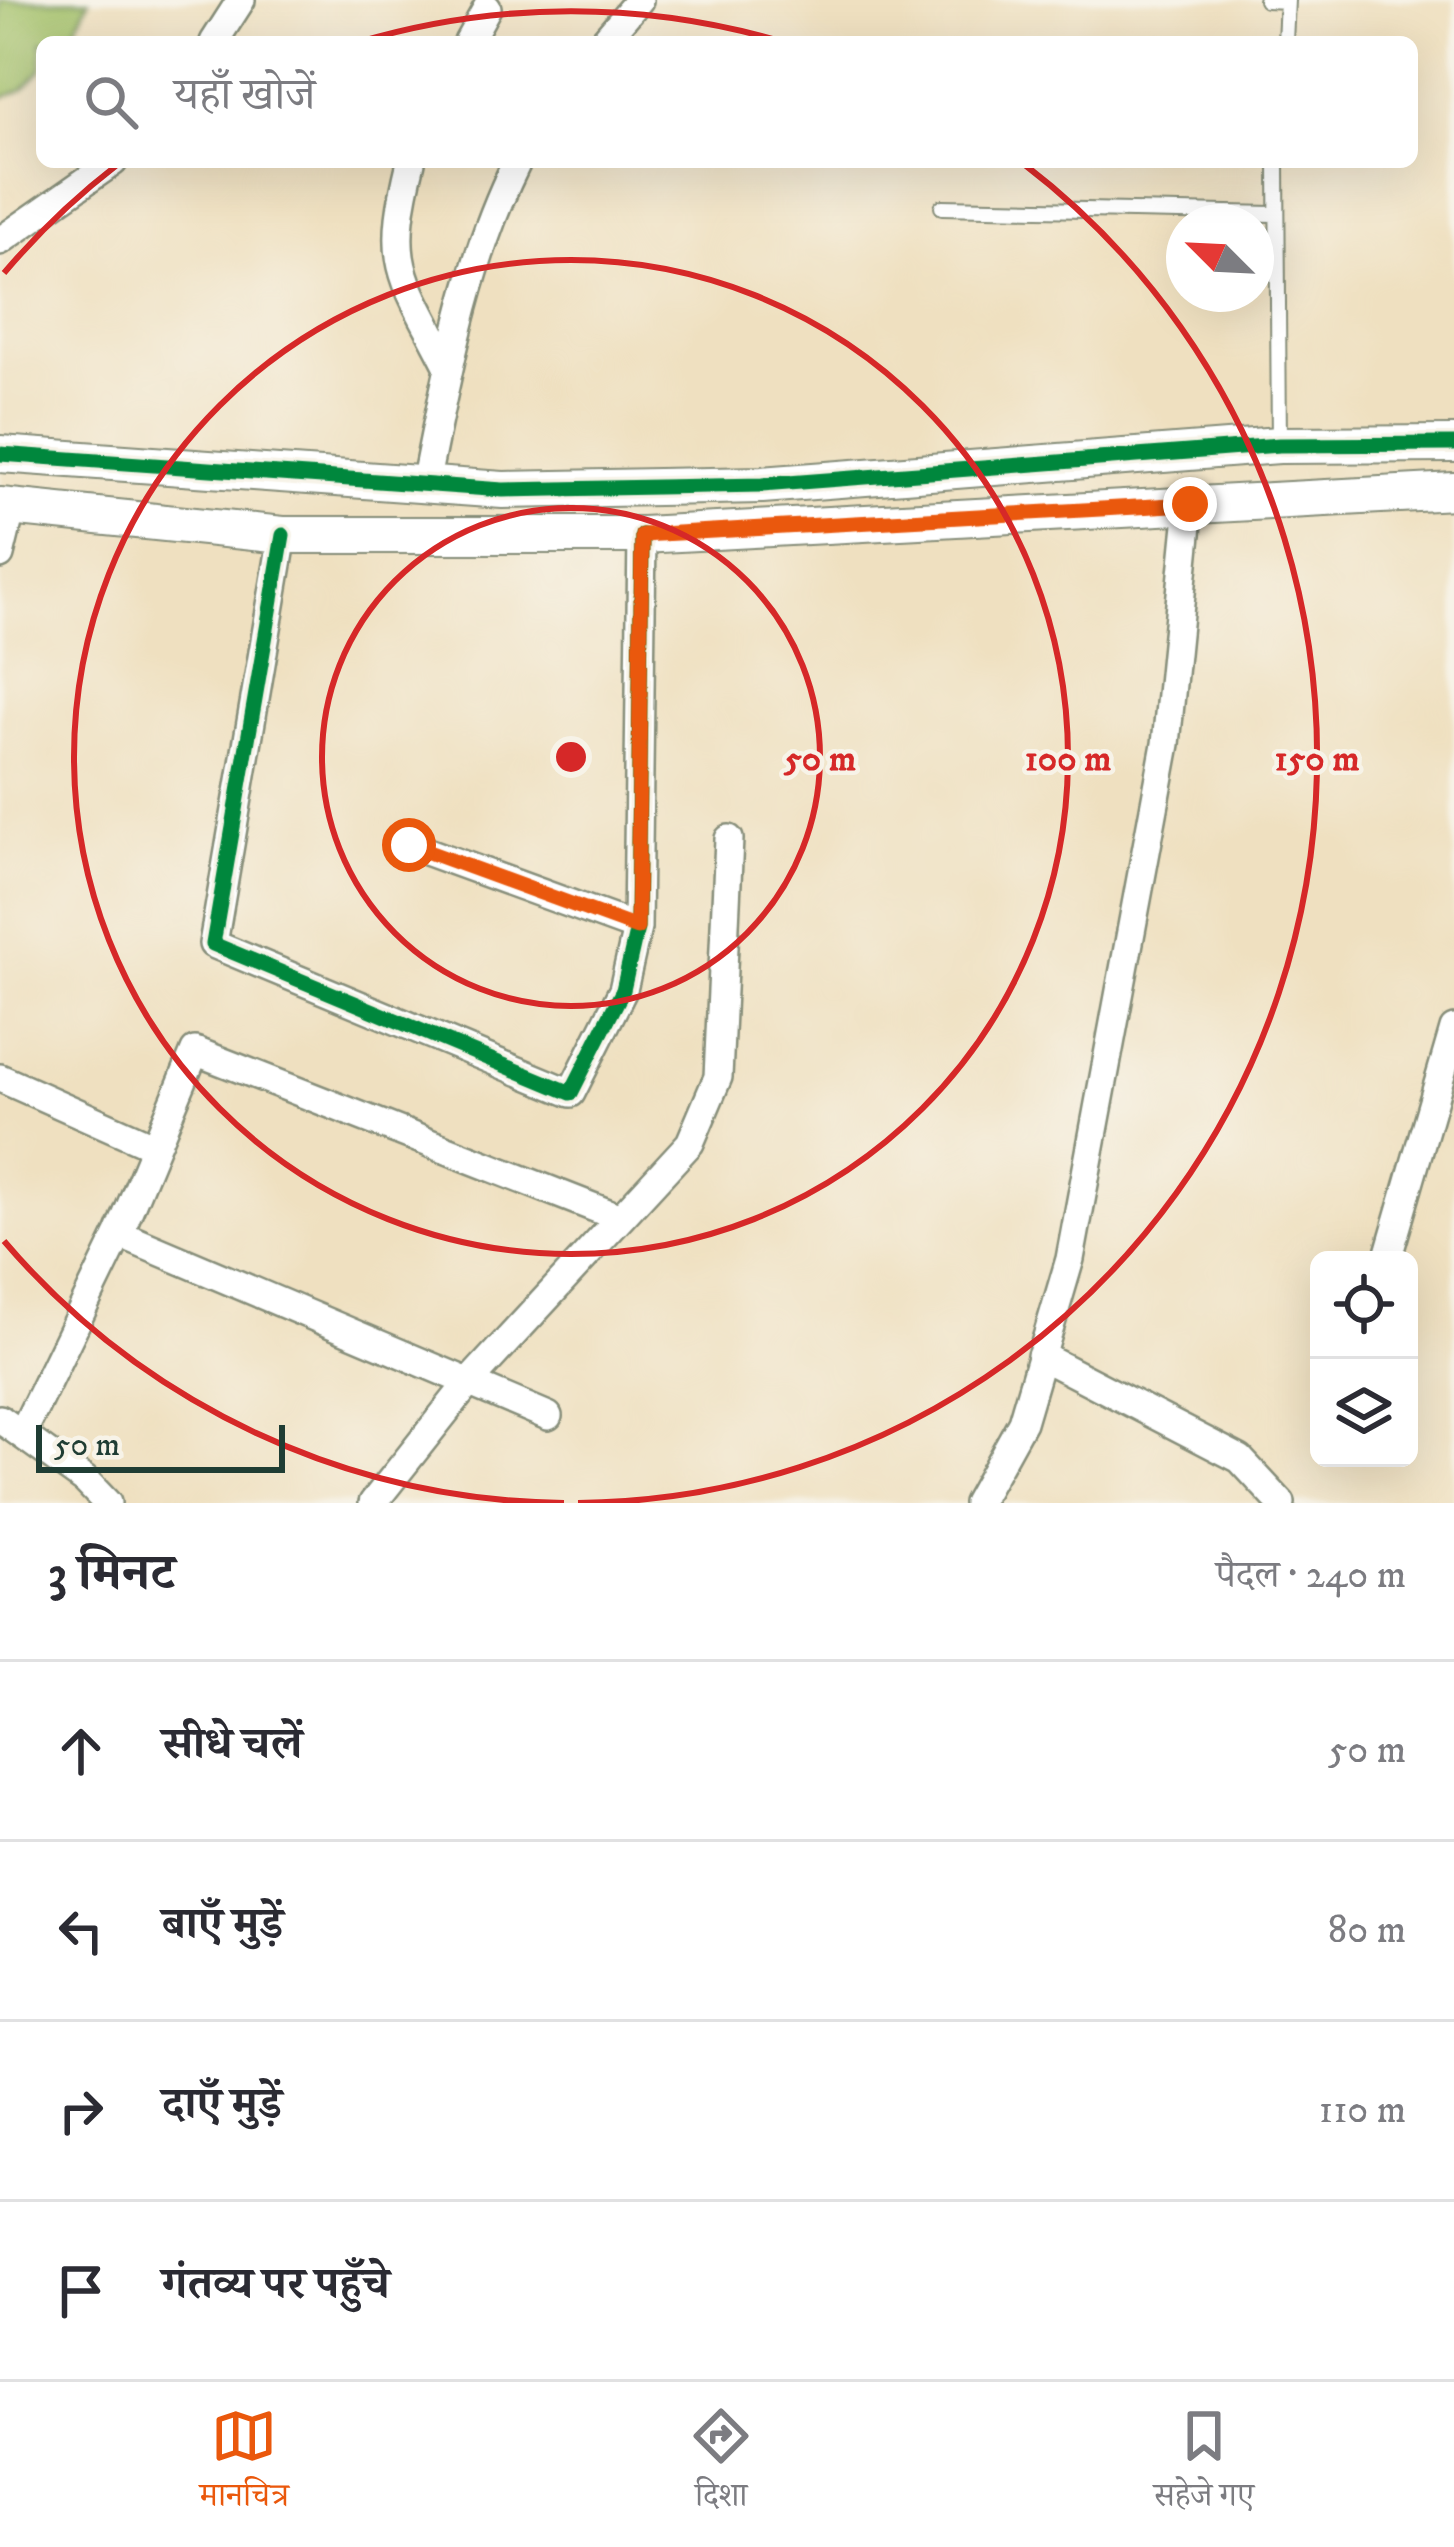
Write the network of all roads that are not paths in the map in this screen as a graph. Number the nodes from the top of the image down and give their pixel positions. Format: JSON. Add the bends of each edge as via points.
{"nodes":[{"id":1,"x":242,"y":0,"type":"edge"},
{"id":2,"x":638,"y":0,"type":"edge"},
{"id":3,"x":1267,"y":0,"type":"edge"},
{"id":4,"x":1287,"y":1,"type":"edge"},
{"id":5,"x":487,"y":8,"type":"dead end"},
{"id":6,"x":218,"y":36,"type":"edge"},
{"id":7,"x":471,"y":36,"type":"edge"},
{"id":8,"x":608,"y":36,"type":"edge"},
{"id":9,"x":1285,"y":36,"type":"edge"},
{"id":10,"x":104,"y":168,"type":"edge"},
{"id":11,"x":410,"y":168,"type":"edge"},
{"id":12,"x":514,"y":168,"type":"edge"},
{"id":13,"x":1277,"y":168,"type":"edge"},
{"id":14,"x":942,"y":207,"type":"dead end"},
{"id":15,"x":1166,"y":212,"type":"edge"},
{"id":16,"x":1274,"y":214,"type":"joint"},
{"id":17,"x":0,"y":241,"type":"edge"},
{"id":18,"x":449,"y":367,"type":"junction"},
{"id":19,"x":1454,"y":444,"type":"edge"},
{"id":20,"x":1280,"y":445,"type":"junction"},
{"id":21,"x":0,"y":454,"type":"edge"},
{"id":22,"x":425,"y":484,"type":"junction"},
{"id":23,"x":1454,"y":491,"type":"edge"},
{"id":24,"x":1190,"y":504,"type":"junction"},
{"id":25,"x":6,"y":506,"type":"edge"},
{"id":26,"x":283,"y":535,"type":"junction"},
{"id":27,"x":642,"y":535,"type":"junction"},
{"id":28,"x":0,"y":555,"type":"edge"},
{"id":29,"x":729,"y":838,"type":"dead end"},
{"id":30,"x":409,"y":845,"type":"dead end"},
{"id":31,"x":637,"y":928,"type":"junction"},
{"id":32,"x":1454,"y":1029,"type":"edge"},
{"id":33,"x":0,"y":1078,"type":"edge"},
{"id":34,"x":155,"y":1148,"type":"junction"},
{"id":35,"x":618,"y":1216,"type":"junction"},
{"id":36,"x":119,"y":1234,"type":"junction"},
{"id":37,"x":1390,"y":1251,"type":"edge"},
{"id":38,"x":1041,"y":1356,"type":"junction"},
{"id":39,"x":469,"y":1382,"type":"junction"},
{"id":40,"x":548,"y":1416,"type":"dead end"},
{"id":41,"x":11,"y":1426,"type":"edge"},
{"id":42,"x":107,"y":1503,"type":"edge"},
{"id":43,"x":373,"y":1503,"type":"edge"},
{"id":44,"x":977,"y":1503,"type":"edge"},
{"id":45,"x":1281,"y":1503,"type":"edge"}],
"edges":[{"from":1,"to":6,"type":"street"},
{"from":2,"to":8,"type":"street"},
{"from":3,"to":4,"type":"lane"},
{"from":4,"to":9,"type":"lane"},
{"from":5,"to":7,"type":"street"},
{"from":10,"to":17,"type":"street"},
{"from":11,"to":18,"type":"street","via":[[396,263]]},
{"from":12,"to":18,"type":"street","via":[[491,213]]},
{"from":13,"to":16,"type":"lane"},
{"from":14,"to":15,"type":"lane"},
{"from":16,"to":20,"type":"lane"},
{"from":18,"to":22,"type":"street"},
{"from":19,"to":20,"type":"street"},
{"from":20,"to":22,"type":"street","via":[[762,484]]},
{"from":21,"to":22,"type":"street"},
{"from":23,"to":24,"type":"street"},
{"from":24,"to":27,"type":"street"},
{"from":24,"to":38,"type":"street","via":[[1166,744],[1070,1259]]},
{"from":25,"to":26,"type":"street"},
{"from":25,"to":28,"type":"street"},
{"from":26,"to":27,"type":"street"},
{"from":26,"to":31,"type":"street","via":[[213,944],[572,1093],[623,990]]},
{"from":27,"to":31,"type":"street"},
{"from":29,"to":35,"type":"street","via":[[718,1077],[690,1143]]},
{"from":30,"to":31,"type":"street"},
{"from":32,"to":37,"type":"street"},
{"from":33,"to":34,"type":"street"},
{"from":34,"to":35,"type":"street","via":[[195,1052]]},
{"from":34,"to":36,"type":"street"},
{"from":35,"to":39,"type":"street"},
{"from":36,"to":39,"type":"street"},
{"from":36,"to":41,"type":"street"},
{"from":38,"to":44,"type":"street","via":[[1022,1422]]},
{"from":38,"to":45,"type":"street","via":[[1240,1459]]},
{"from":39,"to":40,"type":"street"},
{"from":39,"to":43,"type":"street"},
{"from":41,"to":42,"type":"street"}]}
